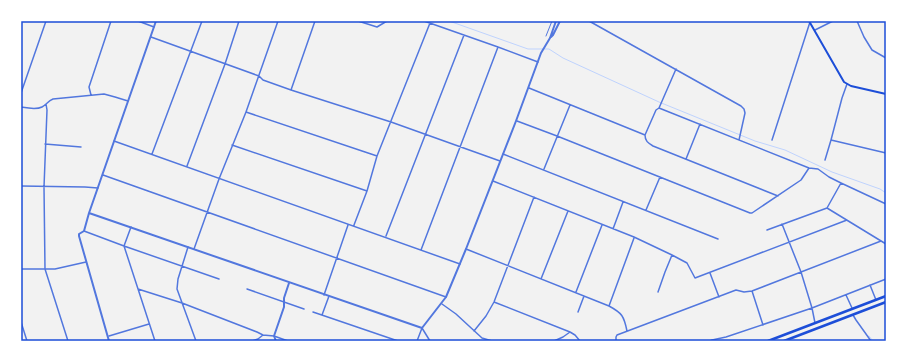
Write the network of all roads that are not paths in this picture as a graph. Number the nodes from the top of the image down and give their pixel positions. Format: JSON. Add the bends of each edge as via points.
{"nodes":[{"id":1,"x":46,"y":21,"type":"edge"},
{"id":2,"x":111,"y":21,"type":"edge"},
{"id":3,"x":138,"y":21,"type":"edge"},
{"id":4,"x":156,"y":21,"type":"edge"},
{"id":5,"x":202,"y":21,"type":"edge"},
{"id":6,"x":239,"y":21,"type":"edge"},
{"id":7,"x":278,"y":21,"type":"edge"},
{"id":8,"x":315,"y":21,"type":"edge"},
{"id":9,"x":358,"y":21,"type":"edge"},
{"id":10,"x":387,"y":21,"type":"edge"},
{"id":11,"x":424,"y":21,"type":"edge"},
{"id":12,"x":552,"y":21,"type":"edge"},
{"id":13,"x":556,"y":21,"type":"edge"},
{"id":14,"x":560,"y":21,"type":"edge"},
{"id":15,"x":589,"y":21,"type":"edge"},
{"id":16,"x":833,"y":21,"type":"edge"},
{"id":17,"x":857,"y":21,"type":"edge"},
{"id":18,"x":809,"y":22,"type":"edge"},
{"id":19,"x":430,"y":23,"type":"junction"},
{"id":20,"x":154,"y":27,"type":"junction"},
{"id":21,"x":814,"y":31,"type":"junction"},
{"id":22,"x":464,"y":35,"type":"junction"},
{"id":23,"x":546,"y":36,"type":"dead end"},
{"id":24,"x":151,"y":37,"type":"junction"},
{"id":25,"x":550,"y":38,"type":"junction"},
{"id":26,"x":498,"y":47,"type":"junction"},
{"id":27,"x":191,"y":51,"type":"junction"},
{"id":28,"x":886,"y":58,"type":"edge"},
{"id":29,"x":538,"y":62,"type":"junction"},
{"id":30,"x":225,"y":64,"type":"junction"},
{"id":31,"x":676,"y":69,"type":"junction"},
{"id":32,"x":259,"y":76,"type":"junction"},
{"id":33,"x":847,"y":84,"type":"junction"},
{"id":34,"x":529,"y":88,"type":"junction"},
{"id":35,"x":291,"y":90,"type":"junction"},
{"id":36,"x":21,"y":93,"type":"edge"},
{"id":37,"x":886,"y":94,"type":"edge"},
{"id":38,"x":91,"y":95,"type":"junction"},
{"id":39,"x":128,"y":101,"type":"junction"},
{"id":40,"x":46,"y":104,"type":"junction"},
{"id":41,"x":570,"y":105,"type":"junction"},
{"id":42,"x":21,"y":107,"type":"edge"},
{"id":43,"x":659,"y":108,"type":"junction"},
{"id":44,"x":246,"y":112,"type":"junction"},
{"id":45,"x":516,"y":121,"type":"junction"},
{"id":46,"x":391,"y":122,"type":"junction"},
{"id":47,"x":700,"y":124,"type":"junction"},
{"id":48,"x":426,"y":134,"type":"junction"},
{"id":49,"x":645,"y":135,"type":"junction"},
{"id":50,"x":557,"y":136,"type":"junction"},
{"id":51,"x":739,"y":140,"type":"junction"},
{"id":52,"x":772,"y":140,"type":"dead end"},
{"id":53,"x":831,"y":140,"type":"junction"},
{"id":54,"x":114,"y":141,"type":"junction"},
{"id":55,"x":45,"y":144,"type":"junction"},
{"id":56,"x":232,"y":145,"type":"junction"},
{"id":57,"x":81,"y":147,"type":"dead end"},
{"id":58,"x":461,"y":147,"type":"junction"},
{"id":59,"x":886,"y":153,"type":"edge"},
{"id":60,"x":152,"y":154,"type":"junction"},
{"id":61,"x":503,"y":154,"type":"junction"},
{"id":62,"x":377,"y":156,"type":"junction"},
{"id":63,"x":686,"y":159,"type":"junction"},
{"id":64,"x":825,"y":160,"type":"dead end"},
{"id":65,"x":500,"y":161,"type":"junction"},
{"id":66,"x":186,"y":167,"type":"junction"},
{"id":67,"x":809,"y":168,"type":"junction"},
{"id":68,"x":544,"y":169,"type":"junction"},
{"id":69,"x":103,"y":174,"type":"junction"},
{"id":70,"x":660,"y":177,"type":"junction"},
{"id":71,"x":219,"y":179,"type":"junction"},
{"id":72,"x":493,"y":180,"type":"junction"},
{"id":73,"x":841,"y":183,"type":"junction"},
{"id":74,"x":21,"y":186,"type":"edge"},
{"id":75,"x":44,"y":187,"type":"junction"},
{"id":76,"x":98,"y":188,"type":"junction"},
{"id":77,"x":367,"y":191,"type":"junction"},
{"id":78,"x":778,"y":196,"type":"junction"},
{"id":79,"x":534,"y":197,"type":"junction"},
{"id":80,"x":624,"y":202,"type":"junction"},
{"id":81,"x":886,"y":204,"type":"edge"},
{"id":82,"x":827,"y":208,"type":"junction"},
{"id":83,"x":646,"y":210,"type":"junction"},
{"id":84,"x":568,"y":211,"type":"junction"},
{"id":85,"x":207,"y":212,"type":"junction"},
{"id":86,"x":90,"y":213,"type":"junction"},
{"id":87,"x":847,"y":220,"type":"junction"},
{"id":88,"x":348,"y":224,"type":"junction"},
{"id":89,"x":782,"y":224,"type":"junction"},
{"id":90,"x":602,"y":225,"type":"junction"},
{"id":91,"x":354,"y":226,"type":"junction"},
{"id":92,"x":131,"y":228,"type":"junction"},
{"id":93,"x":613,"y":229,"type":"junction"},
{"id":94,"x":767,"y":230,"type":"dead end"},
{"id":95,"x":84,"y":231,"type":"junction"},
{"id":96,"x":385,"y":237,"type":"junction"},
{"id":97,"x":634,"y":237,"type":"junction"},
{"id":98,"x":718,"y":239,"type":"dead end"},
{"id":99,"x":881,"y":241,"type":"junction"},
{"id":100,"x":789,"y":243,"type":"junction"},
{"id":101,"x":886,"y":244,"type":"edge"},
{"id":102,"x":124,"y":246,"type":"junction"},
{"id":103,"x":188,"y":247,"type":"junction"},
{"id":104,"x":194,"y":249,"type":"junction"},
{"id":105,"x":466,"y":249,"type":"junction"},
{"id":106,"x":421,"y":250,"type":"junction"},
{"id":107,"x":672,"y":255,"type":"junction"},
{"id":108,"x":336,"y":258,"type":"junction"},
{"id":109,"x":86,"y":262,"type":"junction"},
{"id":110,"x":460,"y":264,"type":"junction"},
{"id":111,"x":182,"y":266,"type":"junction"},
{"id":112,"x":508,"y":266,"type":"junction"},
{"id":113,"x":21,"y":269,"type":"edge"},
{"id":114,"x":45,"y":269,"type":"junction"},
{"id":115,"x":801,"y":272,"type":"junction"},
{"id":116,"x":710,"y":273,"type":"junction"},
{"id":117,"x":219,"y":279,"type":"dead end"},
{"id":118,"x":541,"y":279,"type":"junction"},
{"id":119,"x":886,"y":279,"type":"edge"},
{"id":120,"x":289,"y":282,"type":"junction"},
{"id":121,"x":870,"y":285,"type":"junction"},
{"id":122,"x":138,"y":289,"type":"junction"},
{"id":123,"x":247,"y":289,"type":"dead end"},
{"id":124,"x":752,"y":291,"type":"junction"},
{"id":125,"x":658,"y":292,"type":"dead end"},
{"id":126,"x":576,"y":293,"type":"junction"},
{"id":127,"x":324,"y":295,"type":"junction"},
{"id":128,"x":846,"y":295,"type":"junction"},
{"id":129,"x":329,"y":296,"type":"junction"},
{"id":130,"x":584,"y":296,"type":"junction"},
{"id":131,"x":886,"y":296,"type":"edge"},
{"id":132,"x":446,"y":297,"type":"junction"},
{"id":133,"x":719,"y":297,"type":"junction"},
{"id":134,"x":876,"y":300,"type":"junction"},
{"id":135,"x":284,"y":302,"type":"junction"},
{"id":136,"x":494,"y":302,"type":"junction"},
{"id":137,"x":886,"y":302,"type":"edge"},
{"id":138,"x":182,"y":303,"type":"junction"},
{"id":139,"x":442,"y":304,"type":"junction"},
{"id":140,"x":608,"y":306,"type":"junction"},
{"id":141,"x":812,"y":308,"type":"junction"},
{"id":142,"x":304,"y":309,"type":"dead end"},
{"id":143,"x":853,"y":309,"type":"junction"},
{"id":144,"x":313,"y":312,"type":"dead end"},
{"id":145,"x":578,"y":312,"type":"dead end"},
{"id":146,"x":853,"y":314,"type":"junction"},
{"id":147,"x":322,"y":315,"type":"junction"},
{"id":148,"x":822,"y":321,"type":"junction"},
{"id":149,"x":21,"y":322,"type":"edge"},
{"id":150,"x":815,"y":323,"type":"junction"},
{"id":151,"x":149,"y":324,"type":"junction"},
{"id":152,"x":763,"y":325,"type":"junction"},
{"id":153,"x":824,"y":326,"type":"junction"},
{"id":154,"x":422,"y":328,"type":"junction"},
{"id":155,"x":474,"y":331,"type":"junction"},
{"id":156,"x":627,"y":331,"type":"junction"},
{"id":157,"x":570,"y":332,"type":"junction"},
{"id":158,"x":263,"y":335,"type":"junction"},
{"id":159,"x":108,"y":336,"type":"junction"},
{"id":160,"x":274,"y":336,"type":"junction"},
{"id":161,"x":482,"y":338,"type":"junction"},
{"id":162,"x":27,"y":341,"type":"edge"},
{"id":163,"x":68,"y":341,"type":"edge"},
{"id":164,"x":109,"y":341,"type":"edge"},
{"id":165,"x":155,"y":341,"type":"edge"},
{"id":166,"x":196,"y":341,"type":"edge"},
{"id":167,"x":252,"y":341,"type":"edge"},
{"id":168,"x":276,"y":341,"type":"edge"},
{"id":169,"x":288,"y":341,"type":"edge"},
{"id":170,"x":398,"y":341,"type":"edge"},
{"id":171,"x":417,"y":341,"type":"edge"},
{"id":172,"x":430,"y":341,"type":"edge"},
{"id":173,"x":483,"y":341,"type":"edge"},
{"id":174,"x":492,"y":341,"type":"edge"},
{"id":175,"x":554,"y":341,"type":"edge"},
{"id":176,"x":580,"y":341,"type":"edge"},
{"id":177,"x":616,"y":341,"type":"edge"},
{"id":178,"x":710,"y":341,"type":"edge"},
{"id":179,"x":768,"y":341,"type":"edge"},
{"id":180,"x":784,"y":341,"type":"edge"},
{"id":181,"x":871,"y":341,"type":"edge"}],
"edges":[{"from":1,"to":36,"type":"street"},
{"from":2,"to":38,"type":"street","via":[[89,87]]},
{"from":3,"to":20,"type":"street"},
{"from":4,"to":20,"type":"street"},
{"from":5,"to":27,"type":"street"},
{"from":6,"to":30,"type":"street"},
{"from":7,"to":32,"type":"street"},
{"from":8,"to":35,"type":"street"},
{"from":9,"to":10,"type":"street","via":[[377,27]]},
{"from":11,"to":19,"type":"street"},
{"from":12,"to":23,"type":"lane"},
{"from":13,"to":25,"type":"street"},
{"from":14,"to":25,"type":"street"},
{"from":15,"to":31,"type":"street"},
{"from":16,"to":21,"type":"street"},
{"from":17,"to":28,"type":"street","via":[[872,50]]},
{"from":18,"to":21,"type":"main road"},
{"from":18,"to":52,"type":"street"},
{"from":19,"to":22,"type":"street"},
{"from":19,"to":46,"type":"street"},
{"from":20,"to":24,"type":"street"},
{"from":21,"to":33,"type":"main road","via":[[841,79]]},
{"from":22,"to":26,"type":"street"},
{"from":22,"to":48,"type":"street"},
{"from":24,"to":27,"type":"street"},
{"from":24,"to":39,"type":"street"},
{"from":25,"to":29,"type":"street"},
{"from":26,"to":29,"type":"street"},
{"from":26,"to":58,"type":"street"},
{"from":27,"to":30,"type":"street"},
{"from":27,"to":60,"type":"street"},
{"from":29,"to":34,"type":"street"},
{"from":30,"to":32,"type":"street"},
{"from":30,"to":66,"type":"street"},
{"from":31,"to":43,"type":"street"},
{"from":31,"to":51,"type":"street","via":[[741,106],[745,113]]},
{"from":32,"to":35,"type":"street","via":[[263,80]]},
{"from":32,"to":44,"type":"street"},
{"from":33,"to":37,"type":"main road"},
{"from":33,"to":53,"type":"street"},
{"from":34,"to":41,"type":"street"},
{"from":34,"to":45,"type":"street"},
{"from":35,"to":46,"type":"street"},
{"from":38,"to":39,"type":"street","via":[[108,95]]},
{"from":38,"to":40,"type":"street","via":[[53,99]]},
{"from":39,"to":54,"type":"street"},
{"from":40,"to":42,"type":"street","via":[[39,108]]},
{"from":40,"to":55,"type":"street"},
{"from":41,"to":49,"type":"street"},
{"from":41,"to":50,"type":"street"},
{"from":43,"to":47,"type":"street"},
{"from":43,"to":49,"type":"street"},
{"from":44,"to":56,"type":"street"},
{"from":44,"to":62,"type":"street"},
{"from":45,"to":50,"type":"street"},
{"from":45,"to":61,"type":"street"},
{"from":46,"to":48,"type":"street"},
{"from":46,"to":62,"type":"street"},
{"from":47,"to":51,"type":"street"},
{"from":47,"to":63,"type":"street"},
{"from":48,"to":58,"type":"street"},
{"from":48,"to":96,"type":"street"},
{"from":49,"to":63,"type":"street","via":[[649,144]]},
{"from":50,"to":68,"type":"street"},
{"from":50,"to":70,"type":"street"},
{"from":51,"to":67,"type":"street"},
{"from":53,"to":59,"type":"street"},
{"from":53,"to":64,"type":"street"},
{"from":54,"to":60,"type":"street"},
{"from":54,"to":69,"type":"street"},
{"from":55,"to":57,"type":"street"},
{"from":55,"to":75,"type":"street"},
{"from":56,"to":71,"type":"street"},
{"from":56,"to":77,"type":"street"},
{"from":58,"to":65,"type":"street"},
{"from":58,"to":106,"type":"street"},
{"from":60,"to":66,"type":"street"},
{"from":61,"to":65,"type":"street"},
{"from":61,"to":68,"type":"street"},
{"from":62,"to":77,"type":"street"},
{"from":63,"to":78,"type":"street"},
{"from":65,"to":72,"type":"street"},
{"from":66,"to":71,"type":"street"},
{"from":67,"to":73,"type":"street","via":[[818,169]]},
{"from":67,"to":78,"type":"street","via":[[801,180]]},
{"from":68,"to":80,"type":"street"},
{"from":69,"to":76,"type":"street"},
{"from":69,"to":85,"type":"street"},
{"from":70,"to":78,"type":"street","via":[[750,213]]},
{"from":70,"to":83,"type":"street"},
{"from":71,"to":85,"type":"street"},
{"from":71,"to":88,"type":"street"},
{"from":72,"to":79,"type":"street"},
{"from":72,"to":105,"type":"street"},
{"from":73,"to":81,"type":"street"},
{"from":73,"to":82,"type":"street"},
{"from":74,"to":75,"type":"street"},
{"from":75,"to":76,"type":"street"},
{"from":75,"to":114,"type":"street"},
{"from":76,"to":86,"type":"street"},
{"from":77,"to":91,"type":"street"},
{"from":79,"to":84,"type":"street"},
{"from":79,"to":112,"type":"street"},
{"from":80,"to":83,"type":"street"},
{"from":80,"to":93,"type":"street"},
{"from":82,"to":87,"type":"street"},
{"from":82,"to":89,"type":"street"},
{"from":83,"to":98,"type":"street"},
{"from":84,"to":90,"type":"street"},
{"from":84,"to":118,"type":"street"},
{"from":85,"to":104,"type":"street"},
{"from":85,"to":108,"type":"street"},
{"from":86,"to":92,"type":"street"},
{"from":86,"to":95,"type":"street"},
{"from":87,"to":99,"type":"street"},
{"from":87,"to":100,"type":"street"},
{"from":88,"to":91,"type":"street"},
{"from":88,"to":108,"type":"street"},
{"from":89,"to":94,"type":"street"},
{"from":89,"to":100,"type":"street"},
{"from":90,"to":93,"type":"street"},
{"from":90,"to":126,"type":"street"},
{"from":91,"to":96,"type":"street"},
{"from":92,"to":102,"type":"street"},
{"from":92,"to":103,"type":"street"},
{"from":93,"to":97,"type":"street"},
{"from":95,"to":102,"type":"street"},
{"from":95,"to":109,"type":"street","via":[[79,237]]},
{"from":96,"to":106,"type":"street"},
{"from":97,"to":107,"type":"street"},
{"from":97,"to":140,"type":"street"},
{"from":99,"to":101,"type":"street"},
{"from":99,"to":115,"type":"street"},
{"from":100,"to":115,"type":"street"},
{"from":100,"to":116,"type":"street"},
{"from":102,"to":111,"type":"street"},
{"from":102,"to":122,"type":"street"},
{"from":103,"to":104,"type":"street"},
{"from":103,"to":111,"type":"street"},
{"from":104,"to":120,"type":"street"},
{"from":105,"to":110,"type":"street"},
{"from":105,"to":112,"type":"street"},
{"from":106,"to":110,"type":"street"},
{"from":107,"to":116,"type":"street","via":[[687,263],[695,278]]},
{"from":107,"to":125,"type":"street"},
{"from":108,"to":127,"type":"street"},
{"from":108,"to":132,"type":"street"},
{"from":109,"to":114,"type":"street"},
{"from":109,"to":159,"type":"street"},
{"from":110,"to":132,"type":"street"},
{"from":111,"to":117,"type":"street"},
{"from":111,"to":138,"type":"street","via":[[177,284],[178,296]]},
{"from":112,"to":118,"type":"street"},
{"from":112,"to":136,"type":"street"},
{"from":113,"to":114,"type":"street"},
{"from":114,"to":163,"type":"street"},
{"from":115,"to":124,"type":"street"},
{"from":115,"to":141,"type":"street"},
{"from":116,"to":133,"type":"street"},
{"from":118,"to":126,"type":"street"},
{"from":119,"to":121,"type":"street"},
{"from":120,"to":127,"type":"street"},
{"from":120,"to":135,"type":"street"},
{"from":121,"to":128,"type":"street"},
{"from":121,"to":134,"type":"street"},
{"from":122,"to":138,"type":"street"},
{"from":122,"to":151,"type":"street"},
{"from":123,"to":135,"type":"street"},
{"from":124,"to":133,"type":"street","via":[[736,290]]},
{"from":124,"to":152,"type":"street"},
{"from":126,"to":130,"type":"street"},
{"from":127,"to":129,"type":"street"},
{"from":128,"to":141,"type":"street"},
{"from":128,"to":143,"type":"street"},
{"from":129,"to":147,"type":"street"},
{"from":129,"to":154,"type":"street"},
{"from":130,"to":140,"type":"street"},
{"from":130,"to":145,"type":"street"},
{"from":131,"to":134,"type":"highway"},
{"from":132,"to":139,"type":"street"},
{"from":133,"to":156,"type":"street"},
{"from":134,"to":143,"type":"highway"},
{"from":135,"to":142,"type":"street"},
{"from":135,"to":160,"type":"street"},
{"from":136,"to":155,"type":"street"},
{"from":136,"to":157,"type":"street"},
{"from":137,"to":146,"type":"highway"},
{"from":138,"to":158,"type":"street"},
{"from":138,"to":166,"type":"street"},
{"from":139,"to":154,"type":"street"},
{"from":139,"to":155,"type":"street"},
{"from":140,"to":156,"type":"street","via":[[622,315]]},
{"from":141,"to":150,"type":"street"},
{"from":141,"to":152,"type":"street"},
{"from":143,"to":148,"type":"highway"},
{"from":144,"to":147,"type":"street"},
{"from":146,"to":153,"type":"highway"},
{"from":146,"to":181,"type":"street"},
{"from":147,"to":170,"type":"street"},
{"from":148,"to":150,"type":"highway"},
{"from":148,"to":153,"type":"highway"},
{"from":149,"to":162,"type":"street"},
{"from":150,"to":179,"type":"highway"},
{"from":151,"to":159,"type":"street"},
{"from":151,"to":165,"type":"street"},
{"from":152,"to":178,"type":"street"},
{"from":153,"to":180,"type":"highway"},
{"from":154,"to":171,"type":"street"},
{"from":154,"to":172,"type":"street"},
{"from":155,"to":161,"type":"street"},
{"from":156,"to":177,"type":"street","via":[[617,335]]},
{"from":157,"to":175,"type":"street"},
{"from":157,"to":176,"type":"street"},
{"from":158,"to":160,"type":"street"},
{"from":158,"to":167,"type":"street"},
{"from":159,"to":164,"type":"street"},
{"from":160,"to":168,"type":"street"},
{"from":160,"to":169,"type":"street"},
{"from":161,"to":173,"type":"street"},
{"from":161,"to":174,"type":"street"}]}
